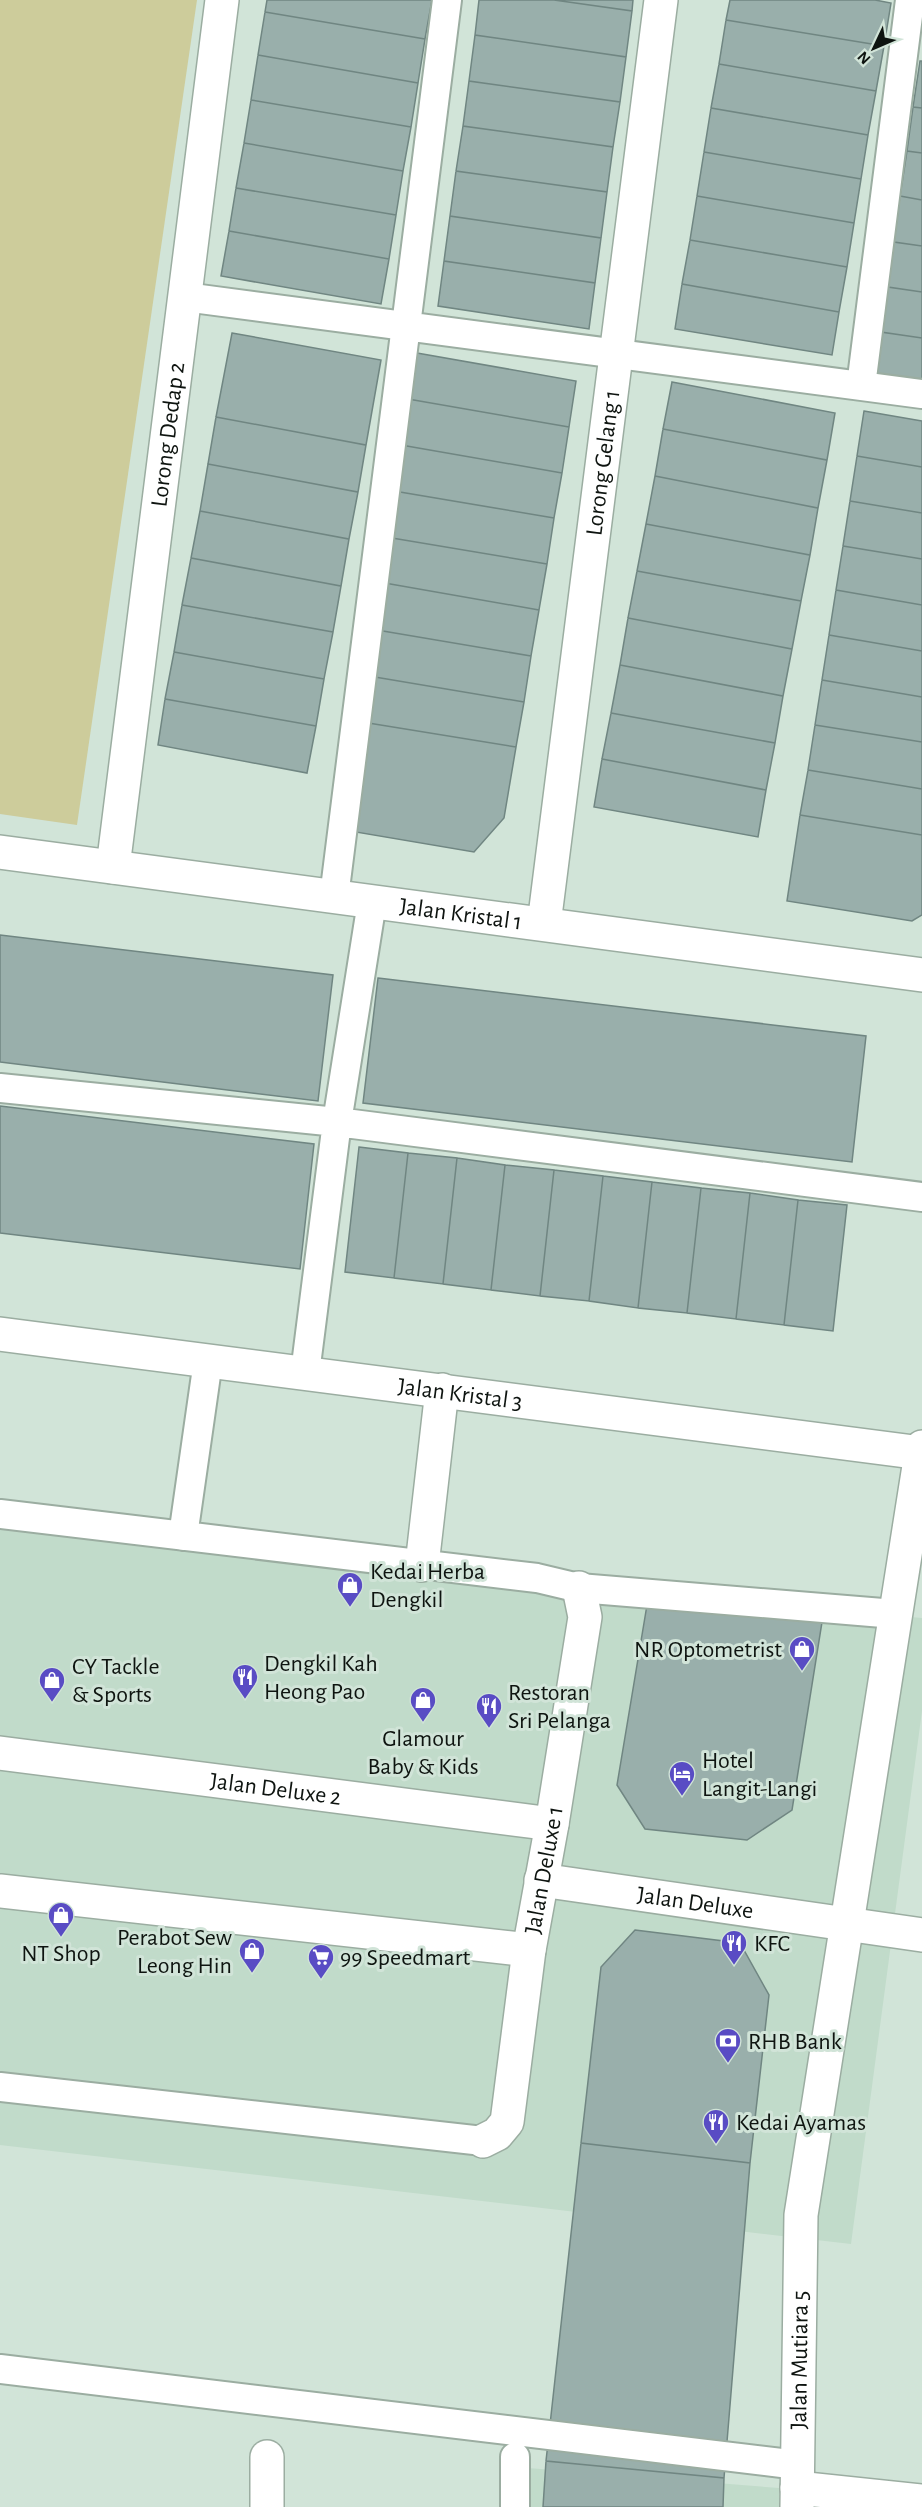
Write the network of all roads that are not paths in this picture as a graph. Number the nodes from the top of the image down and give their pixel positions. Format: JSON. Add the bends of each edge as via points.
{"nodes":[{"id":1,"x":222,"y":0,"type":"edge"},
{"id":2,"x":447,"y":0,"type":"edge"},
{"id":3,"x":661,"y":0,"type":"edge"},
{"id":4,"x":910,"y":0,"type":"edge"},
{"id":5,"x":185,"y":297,"type":"junction"},
{"id":6,"x":405,"y":326,"type":"junction"},
{"id":7,"x":616,"y":354,"type":"junction"},
{"id":8,"x":861,"y":386,"type":"junction"},
{"id":9,"x":922,"y":394,"type":"edge"},
{"id":10,"x":0,"y":852,"type":"edge"},
{"id":11,"x":112,"y":867,"type":"junction"},
{"id":12,"x":334,"y":897,"type":"junction"},
{"id":13,"x":372,"y":902,"type":"junction"},
{"id":14,"x":544,"y":924,"type":"junction"},
{"id":15,"x":922,"y":975,"type":"edge"},
{"id":16,"x":0,"y":1088,"type":"edge"},
{"id":17,"x":337,"y":1122,"type":"junction"},
{"id":18,"x":922,"y":1197,"type":"edge"},
{"id":19,"x":0,"y":1334,"type":"edge"},
{"id":20,"x":208,"y":1361,"type":"junction"},
{"id":21,"x":305,"y":1373,"type":"junction"},
{"id":22,"x":442,"y":1390,"type":"junction"},
{"id":23,"x":921,"y":1450,"type":"edge"},
{"id":24,"x":0,"y":1514,"type":"edge"},
{"id":25,"x":183,"y":1536,"type":"junction"},
{"id":26,"x":422,"y":1565,"type":"junction"},
{"id":27,"x":579,"y":1588,"type":"junction"},
{"id":28,"x":894,"y":1614,"type":"junction"},
{"id":29,"x":0,"y":1753,"type":"edge"},
{"id":30,"x":552,"y":1824,"type":"junction"},
{"id":31,"x":542,"y":1880,"type":"junction"},
{"id":32,"x":0,"y":1891,"type":"edge"},
{"id":33,"x":847,"y":1924,"type":"junction"},
{"id":34,"x":922,"y":1935,"type":"edge"},
{"id":35,"x":529,"y":1950,"type":"junction"},
{"id":36,"x":0,"y":2087,"type":"edge"},
{"id":37,"x":483,"y":2141,"type":"joint"},
{"id":38,"x":0,"y":2369,"type":"edge"},
{"id":39,"x":267,"y":2457,"type":"dead end"},
{"id":40,"x":515,"y":2457,"type":"dead end"},
{"id":41,"x":797,"y":2487,"type":"edge"},
{"id":42,"x":922,"y":2501,"type":"edge"},
{"id":43,"x":267,"y":2507,"type":"edge"},
{"id":44,"x":514,"y":2507,"type":"edge"}],
"edges":[{"from":1,"to":5,"type":"street","name":"Lorong Dedap 2"},
{"from":2,"to":6,"type":"lane"},
{"from":3,"to":7,"type":"street","name":"Lorong Gelang 1"},
{"from":4,"to":8,"type":"lane"},
{"from":5,"to":6,"type":"lane"},
{"from":5,"to":11,"type":"street","name":"Lorong Dedap 2"},
{"from":6,"to":7,"type":"lane"},
{"from":6,"to":12,"type":"lane"},
{"from":7,"to":8,"type":"lane"},
{"from":7,"to":14,"type":"street","name":"Lorong Gelang 1"},
{"from":8,"to":9,"type":"lane"},
{"from":10,"to":11,"type":"street","name":"Jalan Kristal 1"},
{"from":11,"to":12,"type":"street","name":"Jalan Kristal 1"},
{"from":12,"to":13,"type":"street","name":"Jalan Kristal 1"},
{"from":13,"to":14,"type":"street","name":"Jalan Kristal 1"},
{"from":13,"to":17,"type":"lane"},
{"from":14,"to":15,"type":"street","name":"Jalan Kristal 1"},
{"from":16,"to":17,"type":"lane"},
{"from":17,"to":18,"type":"lane"},
{"from":17,"to":21,"type":"lane"},
{"from":19,"to":20,"type":"street","name":"Jalan Kristal 3"},
{"from":20,"to":21,"type":"street","name":"Jalan Kristal 3"},
{"from":20,"to":25,"type":"lane"},
{"from":21,"to":22,"type":"street","name":"Jalan Kristal 3"},
{"from":22,"to":23,"type":"street","name":"Jalan Kristal 3"},
{"from":22,"to":26,"type":"street"},
{"from":23,"to":28,"type":"street","name":"Jalan Mutiara 5"},
{"from":24,"to":25,"type":"lane"},
{"from":25,"to":26,"type":"lane"},
{"from":26,"to":27,"type":"lane","via":[[537,1578]]},
{"from":27,"to":28,"type":"lane"},
{"from":27,"to":30,"type":"street","name":"Jalan Deluxe 1","via":[[585,1617]]},
{"from":28,"to":33,"type":"street","name":"Jalan Mutiara 5"},
{"from":29,"to":30,"type":"street","name":"Jalan Deluxe 2"},
{"from":30,"to":31,"type":"street","name":"Jalan Deluxe 1"},
{"from":31,"to":33,"type":"street","name":"Jalan Deluxe"},
{"from":31,"to":35,"type":"street","name":"Jalan Deluxe 1"},
{"from":32,"to":35,"type":"street"},
{"from":33,"to":34,"type":"street","name":"Jalan Deluxe"},
{"from":33,"to":41,"type":"street","name":"Jalan Mutiara 5","via":[[801,2214]]},
{"from":35,"to":37,"type":"street","name":"Jalan Deluxe 1","via":[[507,2122],[497,2134]]},
{"from":36,"to":37,"type":"lane"},
{"from":38,"to":41,"type":"lane"},
{"from":39,"to":43,"type":"street"},
{"from":40,"to":44,"type":"lane"},
{"from":41,"to":42,"type":"street"}]}
